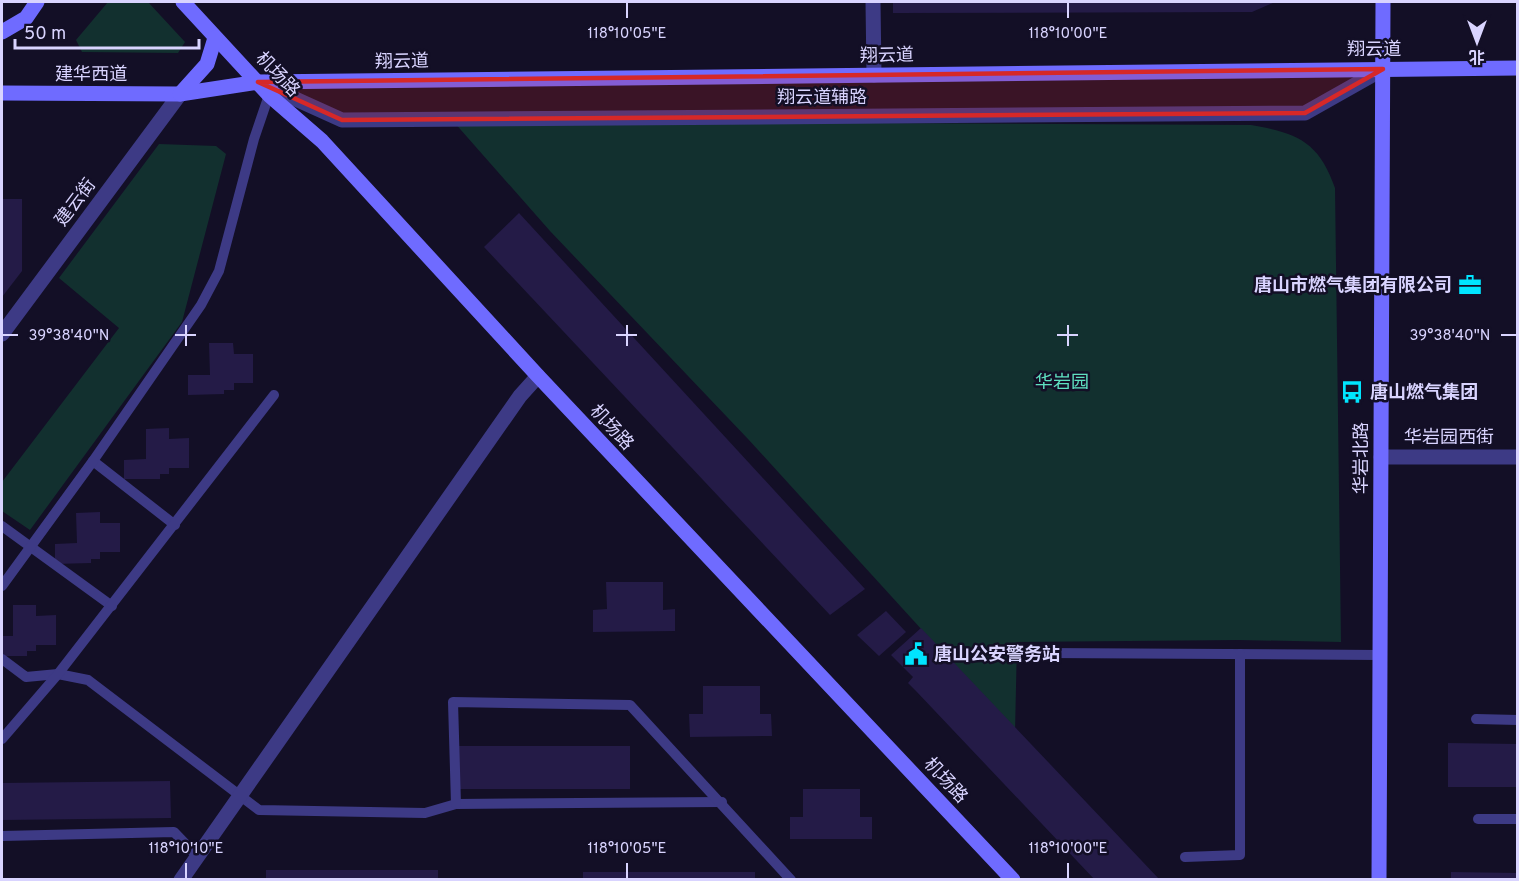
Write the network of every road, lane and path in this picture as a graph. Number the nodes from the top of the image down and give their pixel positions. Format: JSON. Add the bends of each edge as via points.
{"nodes":[{"id":1,"x":37,"y":2,"type":"edge"},
{"id":2,"x":183,"y":2,"type":"edge"},
{"id":3,"x":873,"y":2,"type":"edge"},
{"id":4,"x":1383,"y":2,"type":"edge"},
{"id":5,"x":26,"y":18,"type":"junction"},
{"id":6,"x":2,"y":22,"type":"edge"},
{"id":7,"x":2,"y":32,"type":"edge"},
{"id":8,"x":215,"y":38,"type":"junction"},
{"id":9,"x":1518,"y":68,"type":"edge"},
{"id":10,"x":1383,"y":69,"type":"junction"},
{"id":11,"x":874,"y":75,"type":"junction"},
{"id":12,"x":258,"y":82,"type":"junction"},
{"id":13,"x":2,"y":93,"type":"edge"},
{"id":14,"x":180,"y":94,"type":"junction"},
{"id":15,"x":269,"y":95,"type":"junction"},
{"id":16,"x":2,"y":334,"type":"edge"},
{"id":17,"x":538,"y":376,"type":"junction"},
{"id":18,"x":274,"y":395,"type":"dead end"},
{"id":19,"x":1381,"y":457,"type":"junction"},
{"id":20,"x":1518,"y":457,"type":"edge"},
{"id":21,"x":93,"y":461,"type":"junction"},
{"id":22,"x":175,"y":525,"type":"junction"},
{"id":23,"x":2,"y":526,"type":"edge"},
{"id":24,"x":30,"y":548,"type":"junction"},
{"id":25,"x":2,"y":586,"type":"edge"},
{"id":26,"x":112,"y":606,"type":"junction"},
{"id":27,"x":1045,"y":653,"type":"dead end"},
{"id":28,"x":1240,"y":654,"type":"junction"},
{"id":29,"x":1380,"y":655,"type":"junction"},
{"id":30,"x":2,"y":659,"type":"edge"},
{"id":31,"x":58,"y":674,"type":"junction"},
{"id":32,"x":1476,"y":719,"type":"dead end"},
{"id":33,"x":1518,"y":720,"type":"edge"},
{"id":34,"x":2,"y":740,"type":"edge"},
{"id":35,"x":241,"y":794,"type":"junction"},
{"id":36,"x":722,"y":802,"type":"junction"},
{"id":37,"x":456,"y":804,"type":"junction"},
{"id":38,"x":1478,"y":819,"type":"dead end"},
{"id":39,"x":1518,"y":819,"type":"edge"},
{"id":40,"x":2,"y":836,"type":"edge"},
{"id":41,"x":197,"y":856,"type":"junction"},
{"id":42,"x":1185,"y":857,"type":"dead end"},
{"id":43,"x":182,"y":879,"type":"edge"},
{"id":44,"x":791,"y":879,"type":"edge"},
{"id":45,"x":1013,"y":879,"type":"edge"},
{"id":46,"x":1379,"y":879,"type":"edge"}],
"edges":[{"from":1,"to":5,"type":"street"},
{"from":2,"to":8,"type":"street","name":"机场路"},
{"from":3,"to":11,"type":"street"},
{"from":4,"to":10,"type":"street","name":"华岩北路"},
{"from":5,"to":6,"type":"street"},
{"from":5,"to":7,"type":"street"},
{"from":8,"to":12,"type":"street","name":"机场路"},
{"from":8,"to":14,"type":"street","via":[[207,64]]},
{"from":9,"to":10,"type":"street","name":"翔云道"},
{"from":10,"to":11,"type":"street","name":"翔云道"},
{"from":10,"to":12,"type":"street","name":"翔云道辅路","via":[[1305,113],[342,120]]},
{"from":10,"to":19,"type":"street","name":"华岩北路"},
{"from":11,"to":12,"type":"street","name":"翔云道"},
{"from":12,"to":14,"type":"street","name":"翔云道"},
{"from":12,"to":15,"type":"street","name":"机场路"},
{"from":13,"to":14,"type":"street","name":"建华西道"},
{"from":14,"to":16,"type":"street","name":"建云街"},
{"from":15,"to":17,"type":"street","name":"机场路","via":[[322,141]]},
{"from":15,"to":21,"type":"lane","via":[[219,271],[201,305]]},
{"from":17,"to":35,"type":"street","via":[[520,396]]},
{"from":17,"to":45,"type":"street","name":"机场路"},
{"from":18,"to":22,"type":"lane"},
{"from":19,"to":20,"type":"street","name":"华岩园西街"},
{"from":19,"to":29,"type":"street","name":"华岩北路"},
{"from":21,"to":22,"type":"lane"},
{"from":21,"to":24,"type":"lane"},
{"from":22,"to":26,"type":"lane"},
{"from":23,"to":24,"type":"lane"},
{"from":24,"to":25,"type":"lane"},
{"from":24,"to":26,"type":"lane"},
{"from":26,"to":31,"type":"lane"},
{"from":27,"to":28,"type":"lane"},
{"from":28,"to":29,"type":"lane"},
{"from":28,"to":42,"type":"lane","via":[[1240,855]]},
{"from":29,"to":46,"type":"street","name":"华岩北路"},
{"from":30,"to":31,"type":"lane","via":[[26,677]]},
{"from":31,"to":34,"type":"lane"},
{"from":31,"to":35,"type":"lane","via":[[88,680]]},
{"from":32,"to":33,"type":"lane"},
{"from":35,"to":37,"type":"lane","via":[[259,810],[425,813]]},
{"from":35,"to":41,"type":"street"},
{"from":36,"to":37,"type":"lane"},
{"from":36,"to":37,"type":"lane","via":[[630,705],[453,702]]},
{"from":36,"to":44,"type":"lane"},
{"from":38,"to":39,"type":"lane"},
{"from":40,"to":41,"type":"lane","via":[[174,832]]},
{"from":41,"to":43,"type":"street"}]}
